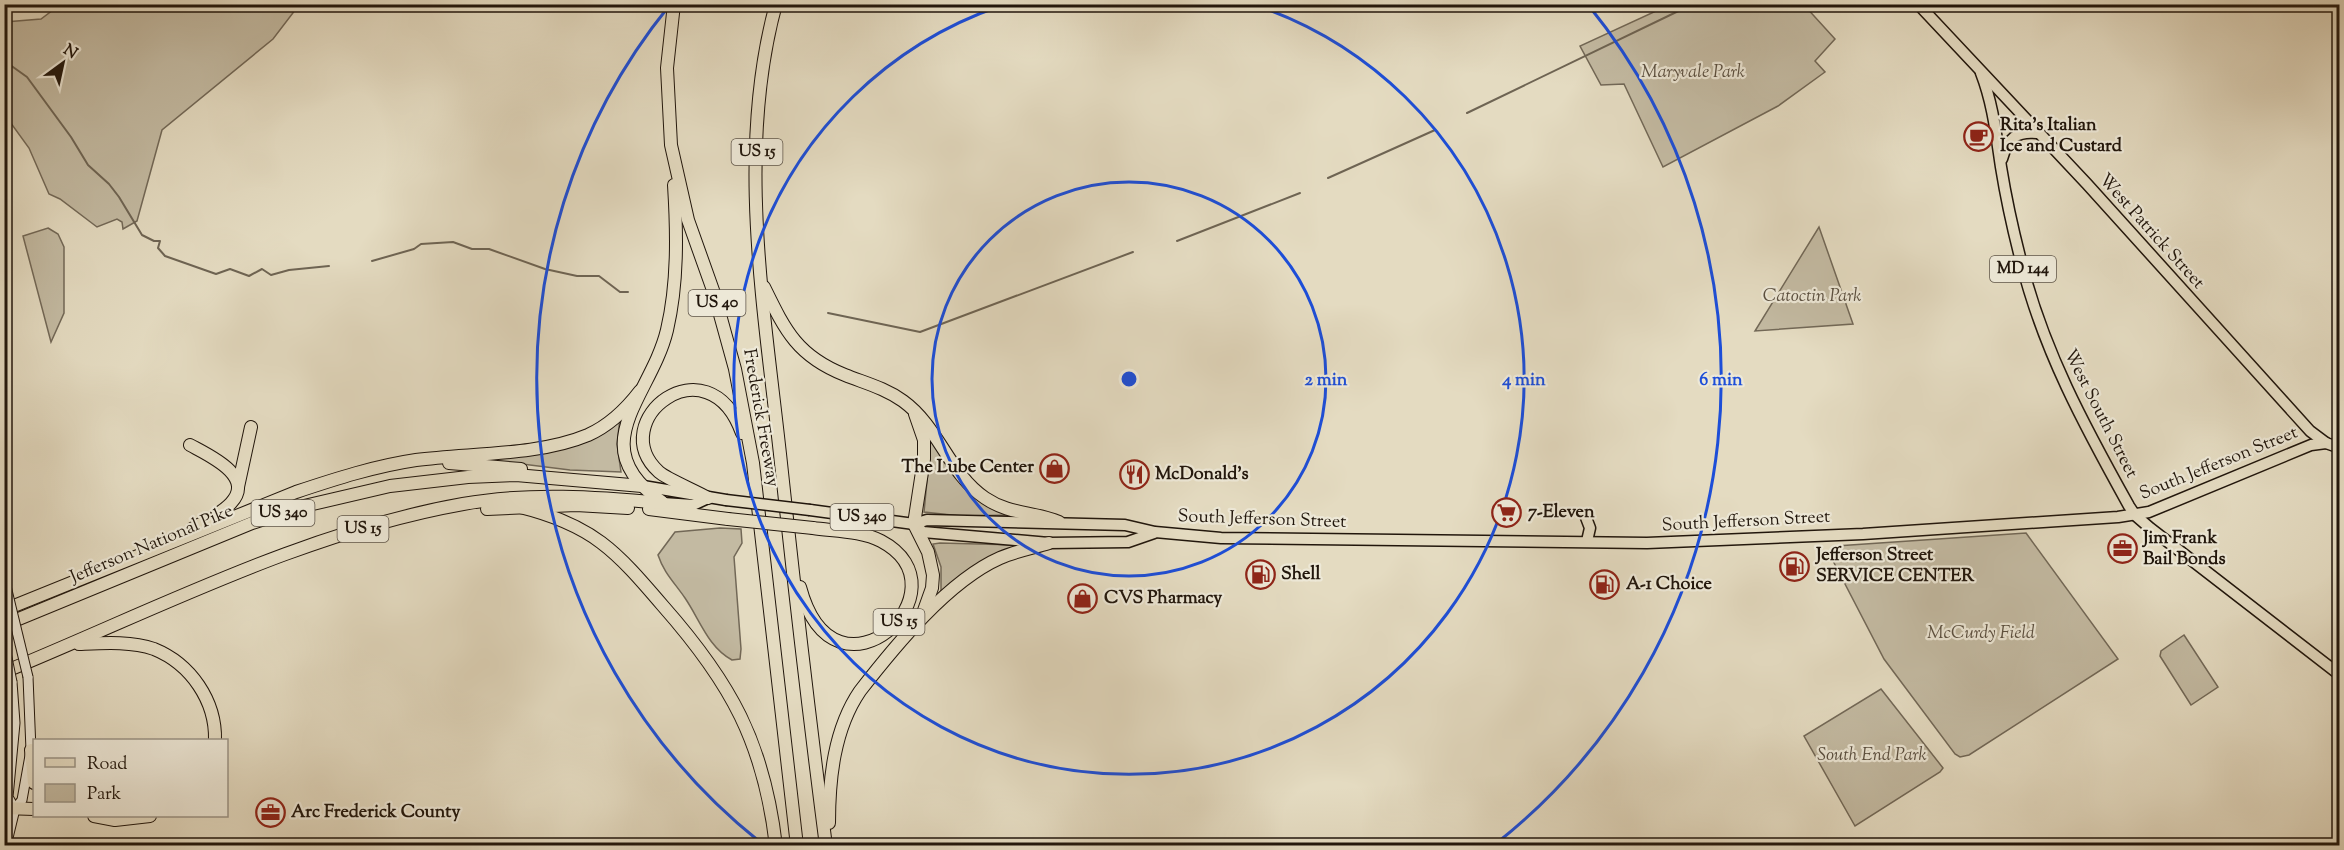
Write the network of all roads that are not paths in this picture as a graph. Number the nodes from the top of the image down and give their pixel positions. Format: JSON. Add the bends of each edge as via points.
{"nodes":[{"id":1,"x":674,"y":4,"type":"edge"},
{"id":2,"x":776,"y":4,"type":"edge"},
{"id":3,"x":1918,"y":4,"type":"edge"},
{"id":4,"x":1982,"y":73,"type":"junction"},
{"id":5,"x":2037,"y":133,"type":"junction"},
{"id":6,"x":671,"y":145,"type":"junction"},
{"id":7,"x":2001,"y":165,"type":"junction"},
{"id":8,"x":760,"y":278,"type":"junction"},
{"id":9,"x":640,"y":391,"type":"junction"},
{"id":10,"x":914,"y":409,"type":"junction"},
{"id":11,"x":251,"y":427,"type":"dead end"},
{"id":12,"x":2325,"y":443,"type":"junction"},
{"id":13,"x":190,"y":445,"type":"dead end"},
{"id":14,"x":2340,"y":448,"type":"edge"},
{"id":15,"x":413,"y":461,"type":"junction"},
{"id":16,"x":753,"y":463,"type":"junction"},
{"id":17,"x":579,"y":480,"type":"junction"},
{"id":18,"x":642,"y":486,"type":"junction"},
{"id":19,"x":237,"y":491,"type":"junction"},
{"id":20,"x":708,"y":498,"type":"junction"},
{"id":21,"x":663,"y":503,"type":"junction"},
{"id":22,"x":520,"y":507,"type":"junction"},
{"id":23,"x":447,"y":509,"type":"junction"},
{"id":24,"x":1585,"y":515,"type":"dead end"},
{"id":25,"x":2135,"y":515,"type":"junction"},
{"id":26,"x":1059,"y":522,"type":"junction"},
{"id":27,"x":914,"y":524,"type":"junction"},
{"id":28,"x":1155,"y":532,"type":"junction"},
{"id":29,"x":1587,"y":541,"type":"junction"},
{"id":30,"x":1049,"y":543,"type":"junction"},
{"id":31,"x":164,"y":547,"type":"junction"},
{"id":32,"x":790,"y":560,"type":"junction"},
{"id":33,"x":5,"y":581,"type":"edge"},
{"id":34,"x":4,"y":610,"type":"edge"},
{"id":35,"x":920,"y":620,"type":"junction"},
{"id":36,"x":4,"y":625,"type":"edge"},
{"id":37,"x":4,"y":643,"type":"edge"},
{"id":38,"x":72,"y":644,"type":"junction"},
{"id":39,"x":2340,"y":675,"type":"edge"},
{"id":40,"x":8,"y":677,"type":"edge"},
{"id":41,"x":215,"y":739,"type":"edge"},
{"id":42,"x":31,"y":750,"type":"junction"},
{"id":43,"x":33,"y":772,"type":"edge"},
{"id":44,"x":10,"y":808,"type":"edge"},
{"id":45,"x":33,"y":808,"type":"edge"},
{"id":46,"x":100,"y":817,"type":"edge"},
{"id":47,"x":142,"y":817,"type":"edge"},
{"id":48,"x":6,"y":846,"type":"edge"},
{"id":49,"x":776,"y":846,"type":"edge"},
{"id":50,"x":797,"y":846,"type":"edge"},
{"id":51,"x":827,"y":846,"type":"edge"}],
"edges":[{"from":1,"to":6,"type":"highway","name":"Frederick Freeway","via":[[667,68]]},
{"from":2,"to":8,"type":"highway","name":"Frederick Freeway","number":"US 15","via":[[760,102],[756,223]]},
{"from":3,"to":4,"type":"main road","name":"West Patrick Street","number":"MD 144"},
{"from":4,"to":5,"type":"main road","name":"West Patrick Street","number":"MD 144"},
{"from":4,"to":7,"type":"main road","name":"West South Street","number":"MD 144","via":[[1992,100]]},
{"from":5,"to":7,"type":"main road","via":[[2024,132],[2012,138]]},
{"from":5,"to":12,"type":"main road","name":"West Patrick Street","number":"MD 144"},
{"from":6,"to":9,"type":"highway","via":[[676,208],[674,284],[667,331]]},
{"from":6,"to":16,"type":"highway","name":"Frederick Freeway","number":"US 40","via":[[688,220],[735,369]]},
{"from":7,"to":25,"type":"main road","name":"West South Street","number":"MD 144","via":[[2020,260],[2043,337],[2078,414]]},
{"from":8,"to":10,"type":"highway","via":[[780,322],[804,351],[830,369],[882,389]]},
{"from":8,"to":32,"type":"highway","name":"Frederick Freeway","number":"US 15"},
{"from":9,"to":15,"type":"highway","via":[[589,435],[563,442]]},
{"from":9,"to":18,"type":"highway","via":[[622,439],[628,468]]},
{"from":10,"to":26,"type":"highway","via":[[929,425],[961,476],[979,493],[1009,510]]},
{"from":10,"to":27,"type":"highway","via":[[924,440],[924,459]]},
{"from":11,"to":19,"type":"highway"},
{"from":12,"to":14,"type":"main road","name":"West Patrick Street","number":"MD 144"},
{"from":12,"to":25,"type":"main road","name":"South Jefferson Street","via":[[2311,445]]},
{"from":13,"to":19,"type":"highway","via":[[231,470]]},
{"from":15,"to":17,"type":"highway","via":[[481,464]]},
{"from":15,"to":31,"type":"highway","via":[[307,488]]},
{"from":16,"to":20,"type":"highway","via":[[740,426],[720,399],[692,389],[663,399],[645,424],[647,455],[658,472]]},
{"from":16,"to":50,"type":"highway","name":"Frederick Freeway","number":"US 40"},
{"from":17,"to":18,"type":"highway","name":"Jefferson National Pike","number":"US 340"},
{"from":17,"to":36,"type":"highway","name":"Jefferson National Pike","number":"US 340","via":[[516,475],[468,477],[390,486],[304,506],[252,523]]},
{"from":18,"to":20,"type":"main road","name":"Jefferson National Pike","number":"US 340"},
{"from":18,"to":21,"type":"highway"},
{"from":19,"to":31,"type":"highway","via":[[223,509]]},
{"from":20,"to":21,"type":"main road","name":"South Jefferson Street","via":[[693,506]]},
{"from":20,"to":27,"type":"main road","name":"South Jefferson Street","number":"US 340","bridge":true},
{"from":21,"to":23,"type":"highway","via":[[532,497]]},
{"from":22,"to":23,"type":"highway","number":"US 15"},
{"from":22,"to":32,"type":"highway","number":"US 15","bridge":true,"via":[[620,507],[874,537],[898,554],[907,570],[907,607],[898,623],[884,635],[866,642],[847,642],[830,636],[815,624],[806,607]]},
{"from":22,"to":49,"type":"highway","via":[[568,521],[602,541],[705,655],[723,681],[753,741],[772,810]]},
{"from":23,"to":38,"type":"highway","number":"US 15","via":[[327,540],[157,606]]},
{"from":24,"to":29,"type":"main road","via":[[1590,528]]},
{"from":25,"to":29,"type":"main road","name":"South Jefferson Street","via":[[1841,535],[1647,543]]},
{"from":25,"to":39,"type":"main road","name":"West South Street","number":"MD 144"},
{"from":26,"to":27,"type":"main road","name":"South Jefferson Street","via":[[927,520]]},
{"from":26,"to":28,"type":"main road","name":"South Jefferson Street","via":[[1125,525]]},
{"from":27,"to":30,"type":"main road","name":"South Jefferson Street","via":[[923,532]]},
{"from":27,"to":35,"type":"highway","via":[[928,552],[933,575]]},
{"from":28,"to":29,"type":"main road","name":"South Jefferson Street","via":[[1221,538]]},
{"from":28,"to":30,"type":"main road","name":"South Jefferson Street","via":[[1128,542]]},
{"from":30,"to":35,"type":"highway","via":[[985,566],[957,585]]},
{"from":31,"to":34,"type":"highway"},
{"from":32,"to":51,"type":"highway","name":"Frederick Freeway"},
{"from":33,"to":42,"type":"main road","bridge":true,"via":[[28,677]]},
{"from":35,"to":51,"type":"highway","via":[[852,702],[831,776]]},
{"from":37,"to":40,"type":"main road","bridge":true},
{"from":38,"to":40,"type":"highway","number":"US 15"},
{"from":38,"to":41,"type":"highway","via":[[138,646],[171,658],[200,687],[211,708]]},
{"from":40,"to":44,"type":"main road","via":[[15,723]]},
{"from":42,"to":43,"type":"highway"},
{"from":42,"to":44,"type":"main road","via":[[22,800]]},
{"from":44,"to":45,"type":"highway"},
{"from":44,"to":48,"type":"main road"},
{"from":46,"to":47,"type":"highway"}]}
